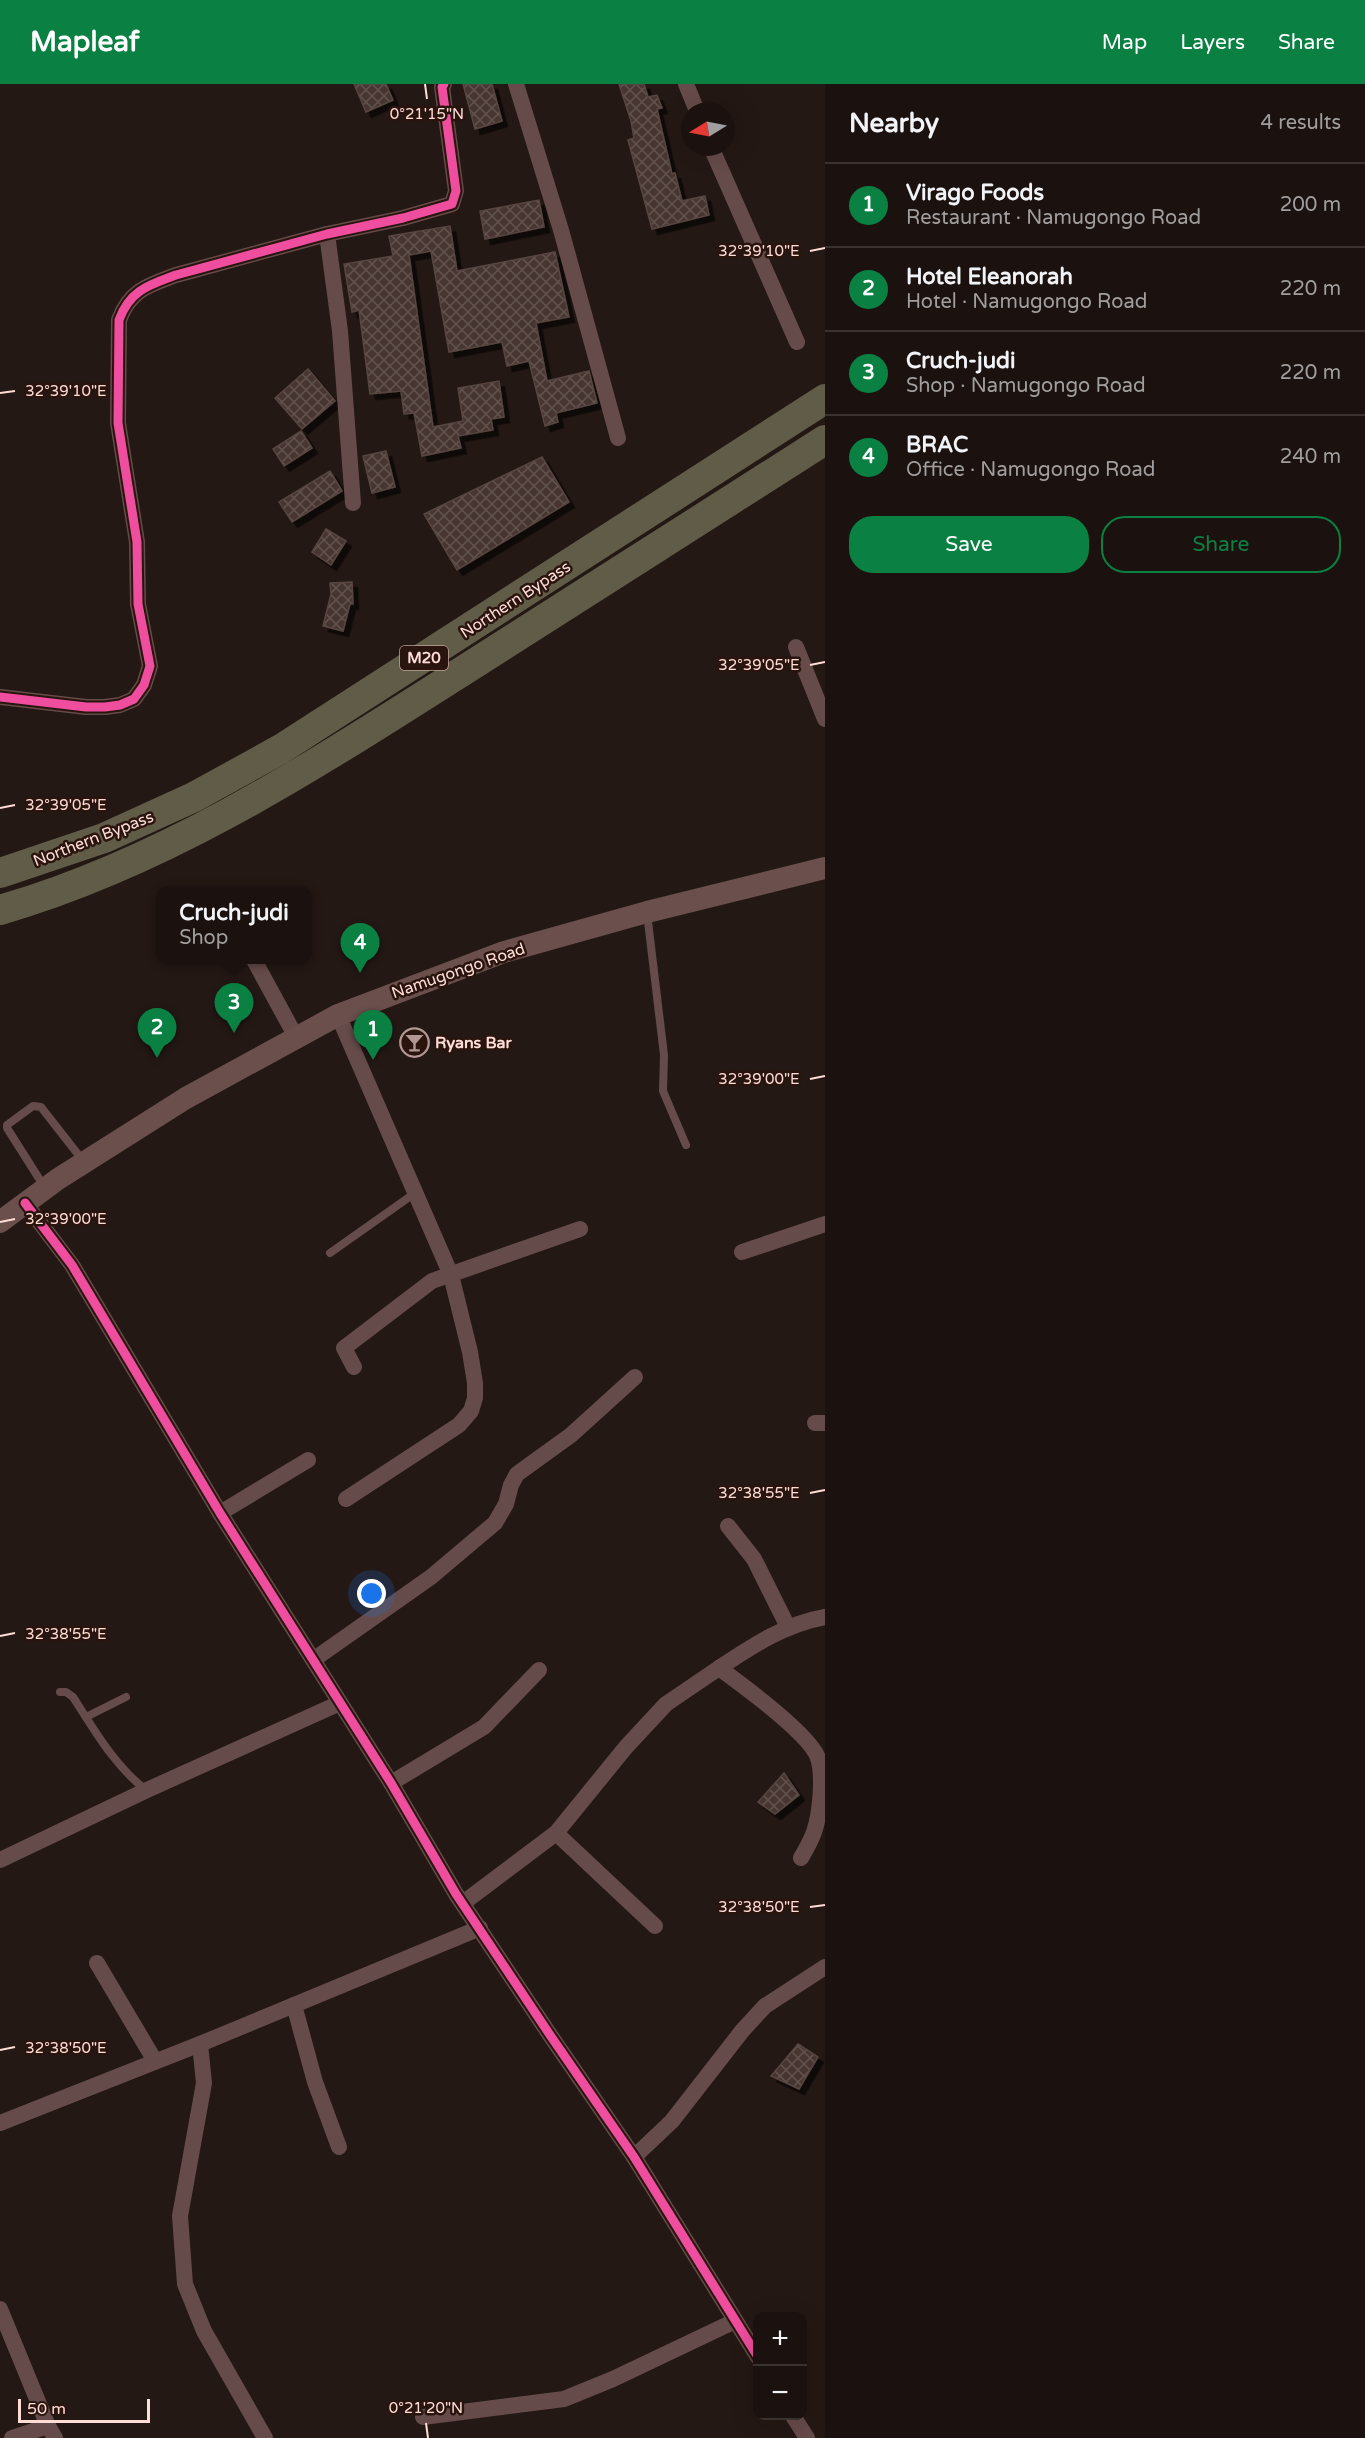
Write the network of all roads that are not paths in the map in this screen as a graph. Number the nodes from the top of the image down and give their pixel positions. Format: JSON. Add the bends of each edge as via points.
{"nodes":[{"id":1,"x":444,"y":84,"type":"edge"},
{"id":2,"x":516,"y":84,"type":"edge"},
{"id":3,"x":686,"y":84,"type":"edge"},
{"id":4,"x":693,"y":102,"type":"edge"},
{"id":5,"x":715,"y":156,"type":"edge"},
{"id":6,"x":327,"y":234,"type":"junction"},
{"id":7,"x":798,"y":342,"type":"dead end"},
{"id":8,"x":825,"y":399,"type":"edge"},
{"id":9,"x":618,"y":438,"type":"dead end"},
{"id":10,"x":825,"y":440,"type":"edge"},
{"id":11,"x":353,"y":503,"type":"dead end"},
{"id":12,"x":796,"y":647,"type":"dead end"},
{"id":13,"x":0,"y":697,"type":"edge"},
{"id":14,"x":825,"y":719,"type":"edge"},
{"id":15,"x":825,"y":868,"type":"edge"},
{"id":16,"x":0,"y":873,"type":"edge"},
{"id":17,"x":0,"y":910,"type":"edge"},
{"id":18,"x":647,"y":912,"type":"junction"},
{"id":19,"x":256,"y":964,"type":"edge"},
{"id":20,"x":338,"y":1015,"type":"junction"},
{"id":21,"x":296,"y":1037,"type":"junction"},
{"id":22,"x":686,"y":1145,"type":"dead end"},
{"id":23,"x":84,"y":1162,"type":"junction"},
{"id":24,"x":46,"y":1188,"type":"junction"},
{"id":25,"x":415,"y":1193,"type":"junction"},
{"id":26,"x":25,"y":1203,"type":"junction"},
{"id":27,"x":0,"y":1222,"type":"edge"},
{"id":28,"x":825,"y":1224,"type":"edge"},
{"id":29,"x":580,"y":1229,"type":"dead end"},
{"id":30,"x":742,"y":1252,"type":"dead end"},
{"id":31,"x":330,"y":1253,"type":"dead end"},
{"id":32,"x":451,"y":1275,"type":"junction"},
{"id":33,"x":354,"y":1367,"type":"dead end"},
{"id":34,"x":635,"y":1377,"type":"dead end"},
{"id":35,"x":308,"y":1460,"type":"dead end"},
{"id":36,"x":346,"y":1499,"type":"dead end"},
{"id":37,"x":220,"y":1513,"type":"junction"},
{"id":38,"x":728,"y":1526,"type":"dead end"},
{"id":39,"x":825,"y":1617,"type":"edge"},
{"id":40,"x":788,"y":1627,"type":"junction"},
{"id":41,"x":313,"y":1660,"type":"junction"},
{"id":42,"x":719,"y":1668,"type":"junction"},
{"id":43,"x":539,"y":1670,"type":"dead end"},
{"id":44,"x":60,"y":1692,"type":"dead end"},
{"id":45,"x":126,"y":1697,"type":"dead end"},
{"id":46,"x":340,"y":1703,"type":"junction"},
{"id":47,"x":86,"y":1716,"type":"junction"},
{"id":48,"x":391,"y":1783,"type":"junction"},
{"id":49,"x":147,"y":1790,"type":"junction"},
{"id":50,"x":556,"y":1833,"type":"junction"},
{"id":51,"x":801,"y":1857,"type":"dead end"},
{"id":52,"x":0,"y":1860,"type":"edge"},
{"id":53,"x":463,"y":1904,"type":"junction"},
{"id":54,"x":655,"y":1926,"type":"dead end"},
{"id":55,"x":480,"y":1928,"type":"junction"},
{"id":56,"x":97,"y":1963,"type":"dead end"},
{"id":57,"x":825,"y":1967,"type":"edge"},
{"id":58,"x":294,"y":2005,"type":"junction"},
{"id":59,"x":200,"y":2044,"type":"junction"},
{"id":60,"x":155,"y":2061,"type":"junction"},
{"id":61,"x":0,"y":2123,"type":"edge"},
{"id":62,"x":339,"y":2147,"type":"dead end"},
{"id":63,"x":634,"y":2157,"type":"junction"},
{"id":64,"x":0,"y":2309,"type":"edge"},
{"id":65,"x":735,"y":2321,"type":"junction"},
{"id":66,"x":753,"y":2349,"type":"edge"},
{"id":67,"x":423,"y":2417,"type":"dead end"},
{"id":68,"x":796,"y":2420,"type":"edge"},
{"id":69,"x":52,"y":2432,"type":"edge"},
{"id":70,"x":12,"y":2438,"type":"edge"},
{"id":71,"x":265,"y":2438,"type":"edge"},
{"id":72,"x":807,"y":2438,"type":"edge"}],
"edges":[{"from":1,"to":6,"type":"street","via":[[456,191],[452,204]]},
{"from":2,"to":9,"type":"street"},
{"from":3,"to":4,"type":"street"},
{"from":5,"to":7,"type":"street"},
{"from":6,"to":11,"type":"street","via":[[340,331]]},
{"from":6,"to":13,"type":"street","via":[[176,275],[131,297],[119,320],[117,408],[137,542],[138,604],[150,666],[144,685],[134,699],[105,707]]},
{"from":8,"to":16,"type":"highway","name":"Northern Bypass","number":"M20","via":[[281,749],[194,797],[104,838]]},
{"from":10,"to":17,"type":"highway","name":"Northern Bypass","number":"M20","via":[[244,806],[142,857]]},
{"from":12,"to":14,"type":"street"},
{"from":15,"to":18,"type":"main road","name":"Namugongo Road"},
{"from":18,"to":20,"type":"main road","name":"Namugongo Road","via":[[504,952]]},
{"from":18,"to":22,"type":"lane","via":[[664,1055],[663,1091]]},
{"from":19,"to":21,"type":"street"},
{"from":20,"to":21,"type":"main road","name":"Namugongo Road"},
{"from":20,"to":25,"type":"street"},
{"from":21,"to":23,"type":"main road","name":"Namugongo Road","via":[[186,1098]]},
{"from":23,"to":24,"type":"main road","name":"Namugongo Road"},
{"from":23,"to":24,"type":"lane","via":[[41,1107],[33,1106],[7,1128]]},
{"from":24,"to":26,"type":"main road","name":"Namugongo Road"},
{"from":25,"to":31,"type":"lane"},
{"from":25,"to":32,"type":"street"},
{"from":26,"to":27,"type":"main road","name":"Namugongo Road"},
{"from":26,"to":37,"type":"street","via":[[72,1265]]},
{"from":28,"to":30,"type":"street"},
{"from":29,"to":32,"type":"street"},
{"from":32,"to":33,"type":"street","via":[[432,1281],[344,1348]]},
{"from":32,"to":36,"type":"street","via":[[475,1383],[471,1411],[459,1425]]},
{"from":34,"to":41,"type":"street","via":[[571,1435],[517,1474],[495,1523],[431,1576]]},
{"from":35,"to":37,"type":"street"},
{"from":37,"to":41,"type":"street"},
{"from":38,"to":40,"type":"street","via":[[754,1559]]},
{"from":39,"to":40,"type":"street"},
{"from":40,"to":42,"type":"street"},
{"from":41,"to":46,"type":"street"},
{"from":42,"to":50,"type":"street","via":[[666,1704]]},
{"from":42,"to":51,"type":"street","via":[[809,1743],[818,1759],[819,1810],[814,1833]]},
{"from":43,"to":48,"type":"street","via":[[484,1727]]},
{"from":44,"to":47,"type":"lane","via":[[73,1697]]},
{"from":45,"to":47,"type":"lane"},
{"from":46,"to":48,"type":"street"},
{"from":46,"to":49,"type":"street"},
{"from":47,"to":49,"type":"lane","via":[[110,1755]]},
{"from":48,"to":53,"type":"street"},
{"from":49,"to":52,"type":"street"},
{"from":50,"to":53,"type":"street"},
{"from":50,"to":54,"type":"street"},
{"from":53,"to":55,"type":"street"},
{"from":55,"to":58,"type":"street"},
{"from":55,"to":63,"type":"street"},
{"from":56,"to":60,"type":"street"},
{"from":57,"to":63,"type":"street","via":[[765,2006],[672,2121]]},
{"from":58,"to":59,"type":"street"},
{"from":58,"to":62,"type":"street","via":[[315,2082]]},
{"from":59,"to":60,"type":"street"},
{"from":59,"to":71,"type":"street","via":[[204,2083],[180,2216],[185,2284],[204,2331]]},
{"from":60,"to":61,"type":"street"},
{"from":63,"to":65,"type":"street"},
{"from":64,"to":69,"type":"street"},
{"from":65,"to":66,"type":"street"},
{"from":65,"to":67,"type":"street","via":[[564,2399]]},
{"from":68,"to":72,"type":"street"},
{"from":69,"to":70,"type":"street"}]}
